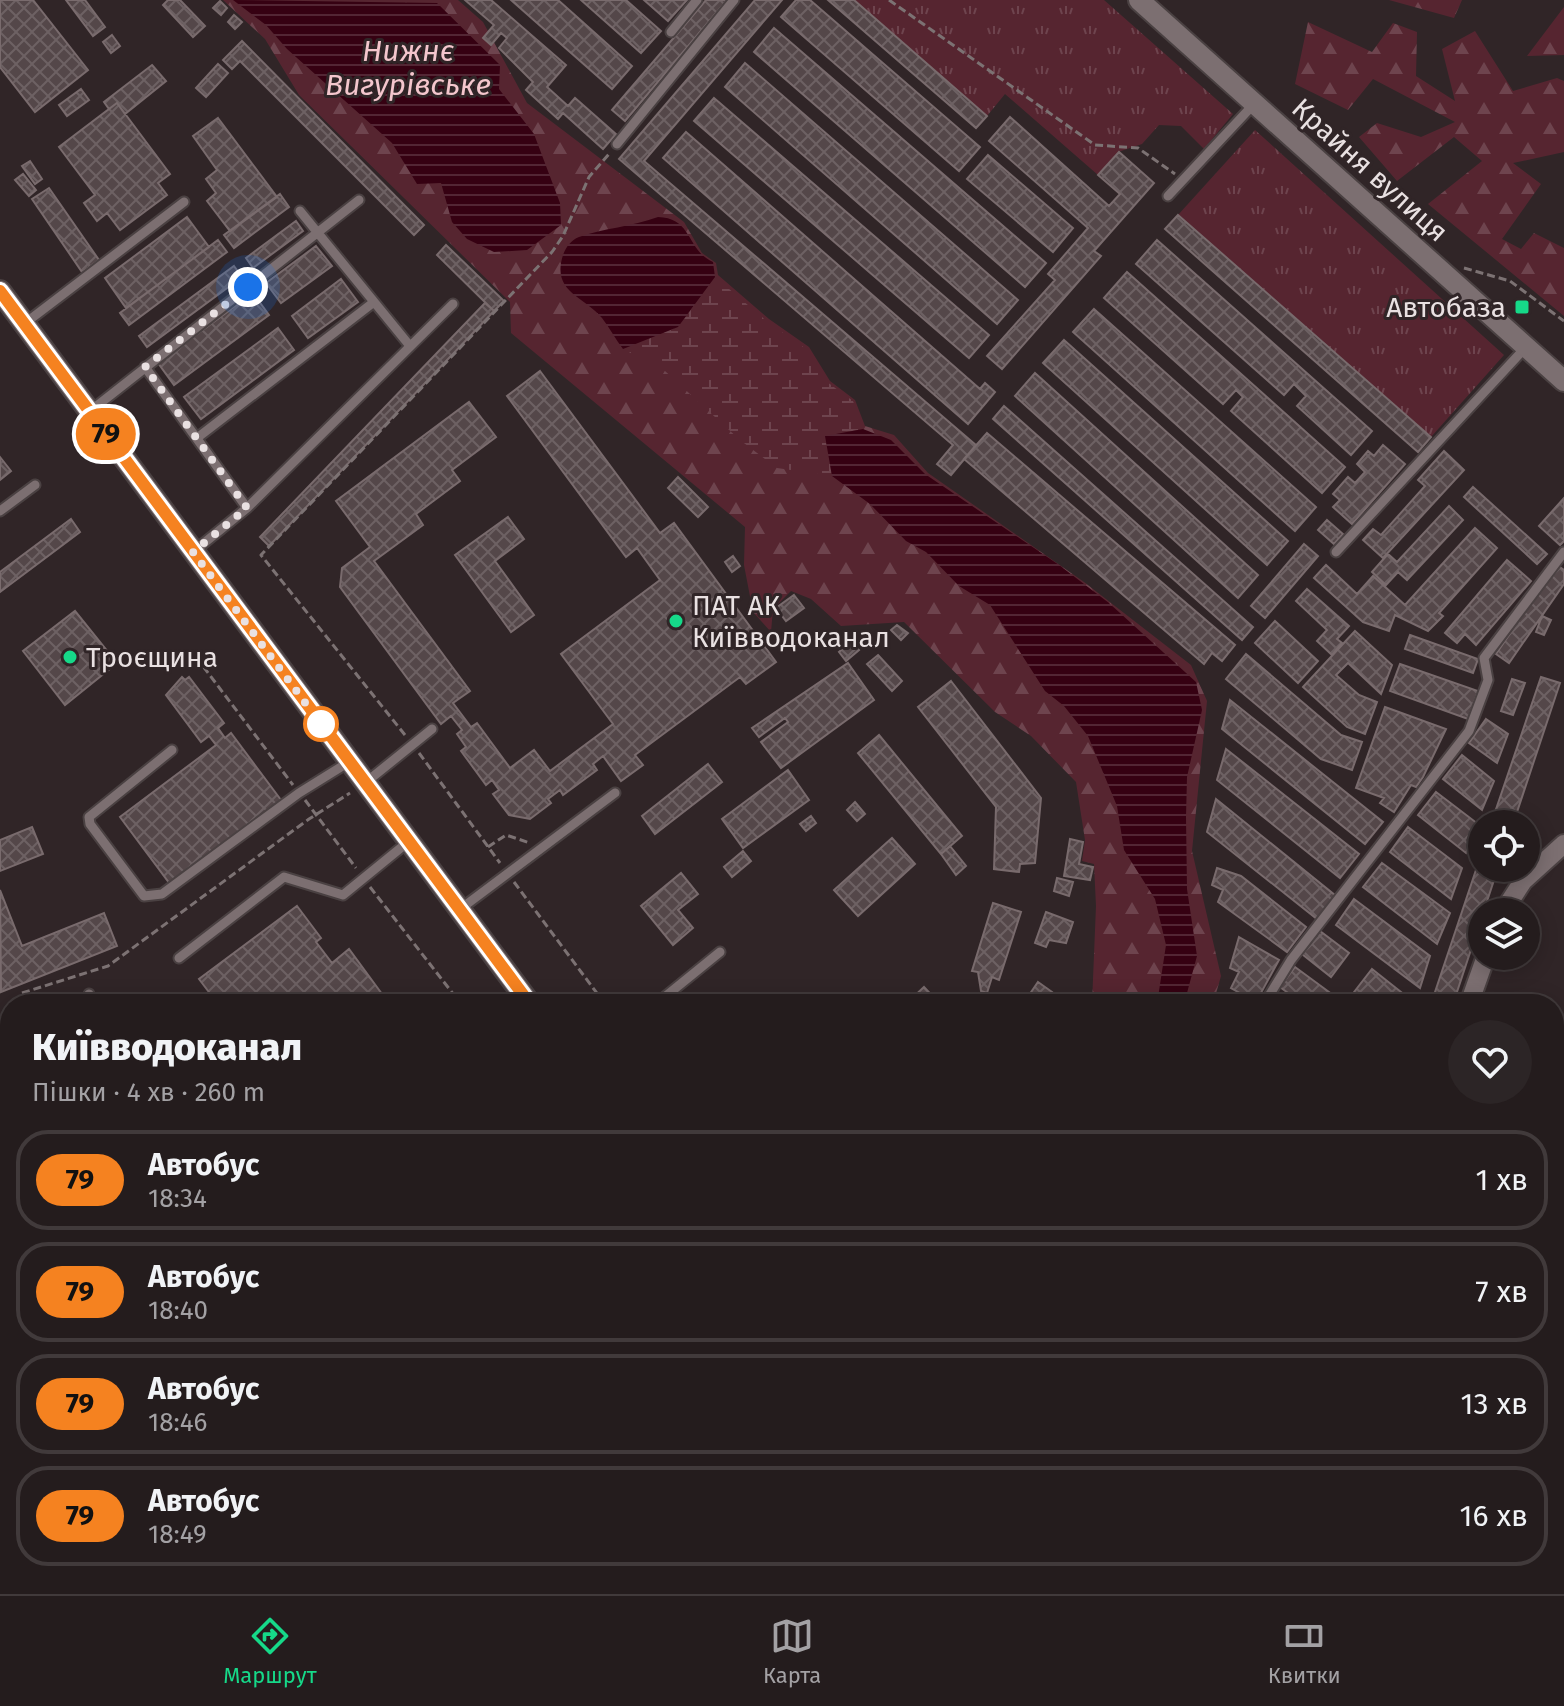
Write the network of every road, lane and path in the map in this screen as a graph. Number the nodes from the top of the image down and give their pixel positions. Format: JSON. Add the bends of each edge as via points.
{"nodes":[{"id":1,"x":697,"y":0,"type":"edge"},
{"id":2,"x":734,"y":0,"type":"edge"},
{"id":3,"x":889,"y":0,"type":"edge"},
{"id":4,"x":1139,"y":0,"type":"edge"},
{"id":5,"x":671,"y":32,"type":"dead end"},
{"id":6,"x":1254,"y":104,"type":"junction"},
{"id":7,"x":617,"y":144,"type":"joint"},
{"id":8,"x":1183,"y":180,"type":"junction"},
{"id":9,"x":1168,"y":196,"type":"dead end"},
{"id":10,"x":359,"y":200,"type":"dead end"},
{"id":11,"x":184,"y":202,"type":"dead end"},
{"id":12,"x":300,"y":211,"type":"dead end"},
{"id":13,"x":318,"y":233,"type":"junction"},
{"id":14,"x":1464,"y":268,"type":"dead end"},
{"id":15,"x":0,"y":291,"type":"edge"},
{"id":16,"x":374,"y":302,"type":"junction"},
{"id":17,"x":453,"y":304,"type":"dead end"},
{"id":18,"x":1564,"y":321,"type":"edge"},
{"id":19,"x":24,"y":324,"type":"junction"},
{"id":20,"x":410,"y":346,"type":"junction"},
{"id":21,"x":1526,"y":347,"type":"junction"},
{"id":22,"x":145,"y":367,"type":"junction"},
{"id":23,"x":1564,"y":381,"type":"edge"},
{"id":24,"x":89,"y":412,"type":"junction"},
{"id":25,"x":197,"y":438,"type":"junction"},
{"id":26,"x":35,"y":485,"type":"dead end"},
{"id":27,"x":247,"y":508,"type":"junction"},
{"id":28,"x":0,"y":511,"type":"edge"},
{"id":29,"x":193,"y":552,"type":"junction"},
{"id":30,"x":1336,"y":552,"type":"dead end"},
{"id":31,"x":1564,"y":552,"type":"edge"},
{"id":32,"x":196,"y":657,"type":"dead end"},
{"id":33,"x":432,"y":729,"type":"dead end"},
{"id":34,"x":413,"y":745,"type":"junction"},
{"id":35,"x":172,"y":750,"type":"dead end"},
{"id":36,"x":349,"y":762,"type":"junction"},
{"id":37,"x":365,"y":783,"type":"junction"},
{"id":38,"x":299,"y":793,"type":"junction"},
{"id":39,"x":615,"y":793,"type":"dead end"},
{"id":40,"x":316,"y":814,"type":"junction"},
{"id":41,"x":408,"y":842,"type":"junction"},
{"id":42,"x":1564,"y":844,"type":"edge"},
{"id":43,"x":488,"y":847,"type":"junction"},
{"id":44,"x":542,"y":847,"type":"junction"},
{"id":45,"x":507,"y":873,"type":"junction"},
{"id":46,"x":363,"y":878,"type":"junction"},
{"id":47,"x":1512,"y":898,"type":"edge"},
{"id":48,"x":459,"y":910,"type":"junction"},
{"id":49,"x":720,"y":952,"type":"dead end"},
{"id":50,"x":179,"y":958,"type":"dead end"},
{"id":51,"x":1481,"y":970,"type":"edge"},
{"id":52,"x":22,"y":993,"type":"dead end"},
{"id":53,"x":453,"y":994,"type":"edge"},
{"id":54,"x":522,"y":994,"type":"edge"},
{"id":55,"x":598,"y":994,"type":"edge"},
{"id":56,"x":668,"y":994,"type":"edge"},
{"id":57,"x":1270,"y":994,"type":"edge"},
{"id":58,"x":1473,"y":994,"type":"edge"}],
"edges":[{"from":1,"to":5,"type":"lane"},
{"from":2,"to":7,"type":"lane"},
{"from":3,"to":8,"type":"path","via":[[1095,145],[1138,148]]},
{"from":4,"to":6,"type":"street","name":"Крайня вулиця"},
{"from":6,"to":8,"type":"lane"},
{"from":6,"to":21,"type":"street","name":"Крайня вулиця"},
{"from":7,"to":34,"type":"path","via":[[589,177],[563,236],[261,555]]},
{"from":8,"to":9,"type":"lane"},
{"from":10,"to":13,"type":"lane"},
{"from":11,"to":19,"type":"lane"},
{"from":12,"to":13,"type":"lane"},
{"from":13,"to":16,"type":"lane"},
{"from":13,"to":22,"type":"lane"},
{"from":14,"to":18,"type":"path","via":[[1510,281]]},
{"from":15,"to":19,"type":"street"},
{"from":16,"to":20,"type":"lane"},
{"from":16,"to":25,"type":"lane"},
{"from":17,"to":20,"type":"lane"},
{"from":19,"to":24,"type":"street"},
{"from":20,"to":27,"type":"lane"},
{"from":21,"to":23,"type":"street","name":"Крайня вулиця"},
{"from":21,"to":30,"type":"lane"},
{"from":22,"to":24,"type":"lane"},
{"from":22,"to":25,"type":"lane"},
{"from":24,"to":29,"type":"street"},
{"from":25,"to":27,"type":"lane"},
{"from":26,"to":28,"type":"lane"},
{"from":27,"to":29,"type":"lane"},
{"from":29,"to":36,"type":"street"},
{"from":31,"to":57,"type":"lane","via":[[1484,658],[1488,680],[1469,731]]},
{"from":32,"to":38,"type":"path"},
{"from":33,"to":34,"type":"lane"},
{"from":34,"to":37,"type":"lane"},
{"from":34,"to":43,"type":"path"},
{"from":35,"to":38,"type":"lane","via":[[89,817],[144,896],[162,894]]},
{"from":36,"to":37,"type":"street"},
{"from":36,"to":38,"type":"lane"},
{"from":37,"to":40,"type":"path"},
{"from":37,"to":41,"type":"street"},
{"from":38,"to":40,"type":"path"},
{"from":39,"to":44,"type":"lane"},
{"from":40,"to":46,"type":"path"},
{"from":40,"to":52,"type":"path","via":[[108,966]]},
{"from":41,"to":46,"type":"lane"},
{"from":41,"to":48,"type":"street"},
{"from":42,"to":47,"type":"street"},
{"from":43,"to":44,"type":"path","via":[[506,835]]},
{"from":43,"to":45,"type":"path"},
{"from":44,"to":45,"type":"lane"},
{"from":45,"to":48,"type":"lane"},
{"from":45,"to":55,"type":"path"},
{"from":46,"to":50,"type":"lane","via":[[343,895],[284,877]]},
{"from":46,"to":53,"type":"path"},
{"from":48,"to":54,"type":"street"},
{"from":49,"to":56,"type":"lane"},
{"from":51,"to":58,"type":"street"}]}
